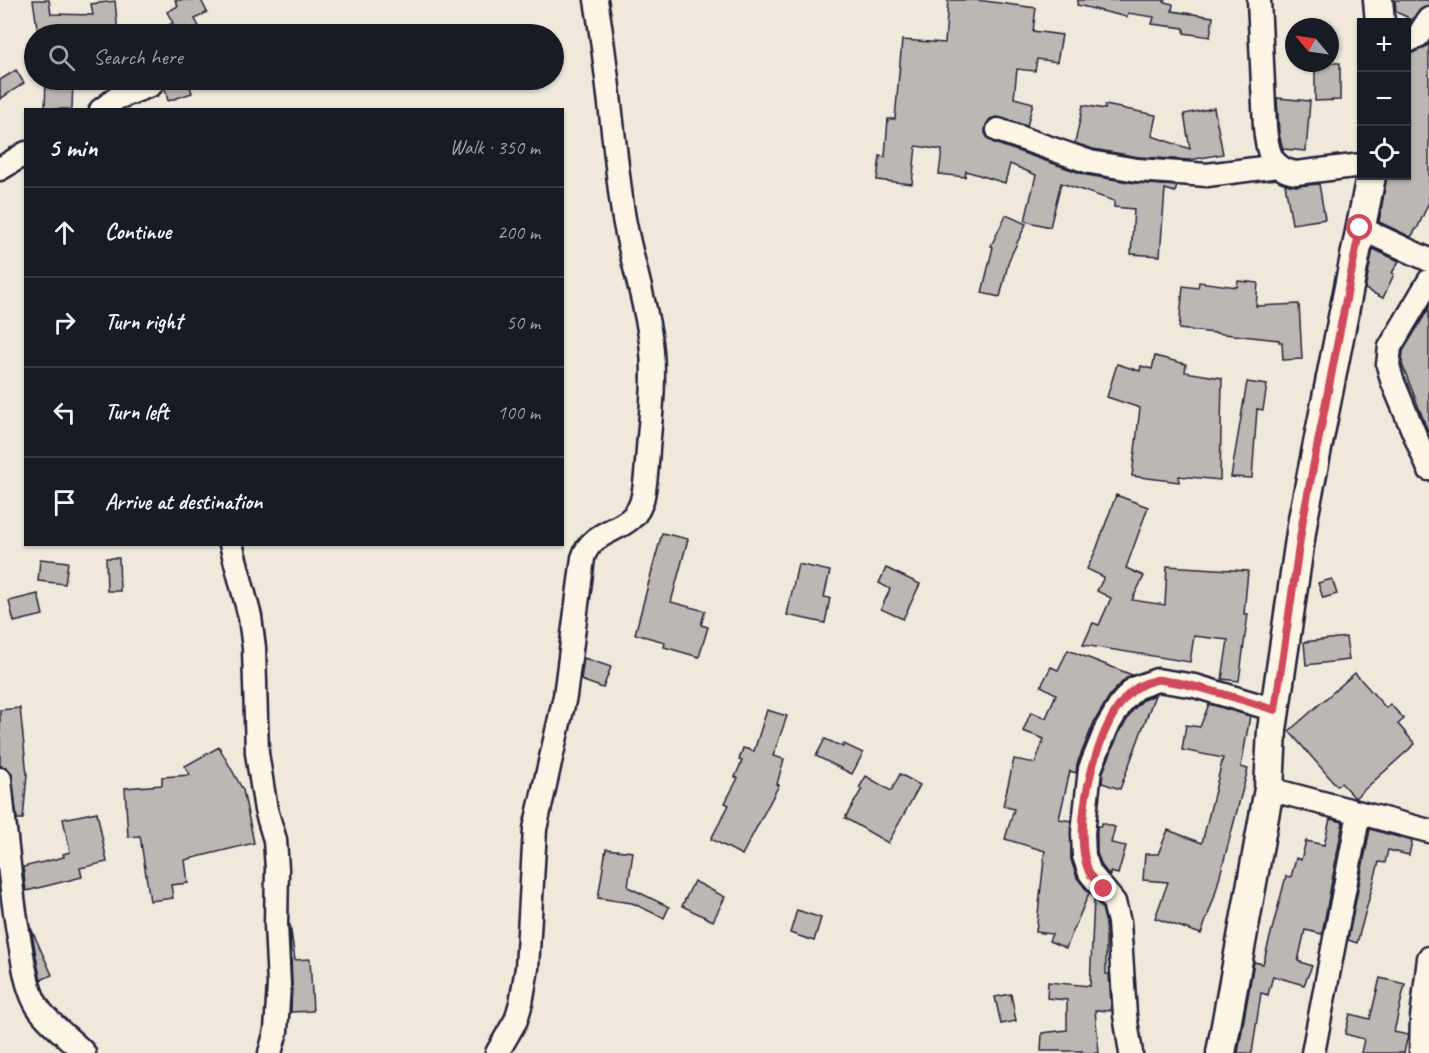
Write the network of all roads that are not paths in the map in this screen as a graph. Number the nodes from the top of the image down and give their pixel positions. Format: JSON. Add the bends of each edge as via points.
{"nodes":[{"id":1,"x":596,"y":0,"type":"edge"},
{"id":2,"x":1259,"y":0,"type":"edge"},
{"id":3,"x":1378,"y":0,"type":"edge"},
{"id":4,"x":1380,"y":18,"type":"edge"},
{"id":5,"x":1429,"y":19,"type":"edge"},
{"id":6,"x":1411,"y":40,"type":"edge"},
{"id":7,"x":136,"y":90,"type":"edge"},
{"id":8,"x":104,"y":108,"type":"edge"},
{"id":9,"x":998,"y":130,"type":"dead end"},
{"id":10,"x":24,"y":154,"type":"edge"},
{"id":11,"x":1279,"y":166,"type":"junction"},
{"id":12,"x":1357,"y":166,"type":"edge"},
{"id":13,"x":0,"y":169,"type":"edge"},
{"id":14,"x":1370,"y":180,"type":"edge"},
{"id":15,"x":1360,"y":228,"type":"junction"},
{"id":16,"x":1429,"y":260,"type":"edge"},
{"id":17,"x":1429,"y":281,"type":"edge"},
{"id":18,"x":1429,"y":469,"type":"edge"},
{"id":19,"x":231,"y":546,"type":"edge"},
{"id":20,"x":1275,"y":710,"type":"junction"},
{"id":21,"x":0,"y":779,"type":"edge"},
{"id":22,"x":1269,"y":789,"type":"junction"},
{"id":23,"x":1359,"y":813,"type":"junction"},
{"id":24,"x":1429,"y":831,"type":"edge"},
{"id":25,"x":1429,"y":958,"type":"edge"},
{"id":26,"x":84,"y":1053,"type":"edge"},
{"id":27,"x":270,"y":1053,"type":"edge"},
{"id":28,"x":497,"y":1053,"type":"edge"},
{"id":29,"x":1131,"y":1053,"type":"edge"},
{"id":30,"x":1221,"y":1053,"type":"edge"},
{"id":31,"x":1313,"y":1053,"type":"edge"},
{"id":32,"x":1421,"y":1053,"type":"edge"}],
"edges":[{"from":1,"to":28,"type":"street","via":[[624,216],[651,344],[648,454],[643,499],[636,513],[630,521],[590,543],[583,558],[565,696],[535,829],[527,968],[521,1003]]},
{"from":2,"to":11,"type":"street","via":[[1266,147]]},
{"from":3,"to":4,"type":"main road"},
{"from":5,"to":6,"type":"street"},
{"from":7,"to":8,"type":"street"},
{"from":9,"to":11,"type":"street","via":[[1090,162],[1137,170],[1207,175]]},
{"from":10,"to":13,"type":"street"},
{"from":11,"to":12,"type":"street","via":[[1296,173]]},
{"from":14,"to":15,"type":"main road"},
{"from":15,"to":16,"type":"street"},
{"from":15,"to":20,"type":"main road","via":[[1303,519]]},
{"from":17,"to":18,"type":"street","via":[[1390,347],[1388,365]]},
{"from":19,"to":27,"type":"street","via":[[251,627],[257,753],[275,840],[279,985],[276,1031]]},
{"from":20,"to":22,"type":"main road"},
{"from":20,"to":29,"type":"street","via":[[1195,686],[1157,680],[1135,688],[1107,727],[1090,769],[1084,856],[1090,873],[1114,902],[1119,922]]},
{"from":21,"to":26,"type":"street","via":[[16,918],[34,1002]]},
{"from":22,"to":23,"type":"street"},
{"from":22,"to":30,"type":"main road"},
{"from":23,"to":24,"type":"street"},
{"from":23,"to":31,"type":"street"},
{"from":25,"to":32,"type":"street"}]}
